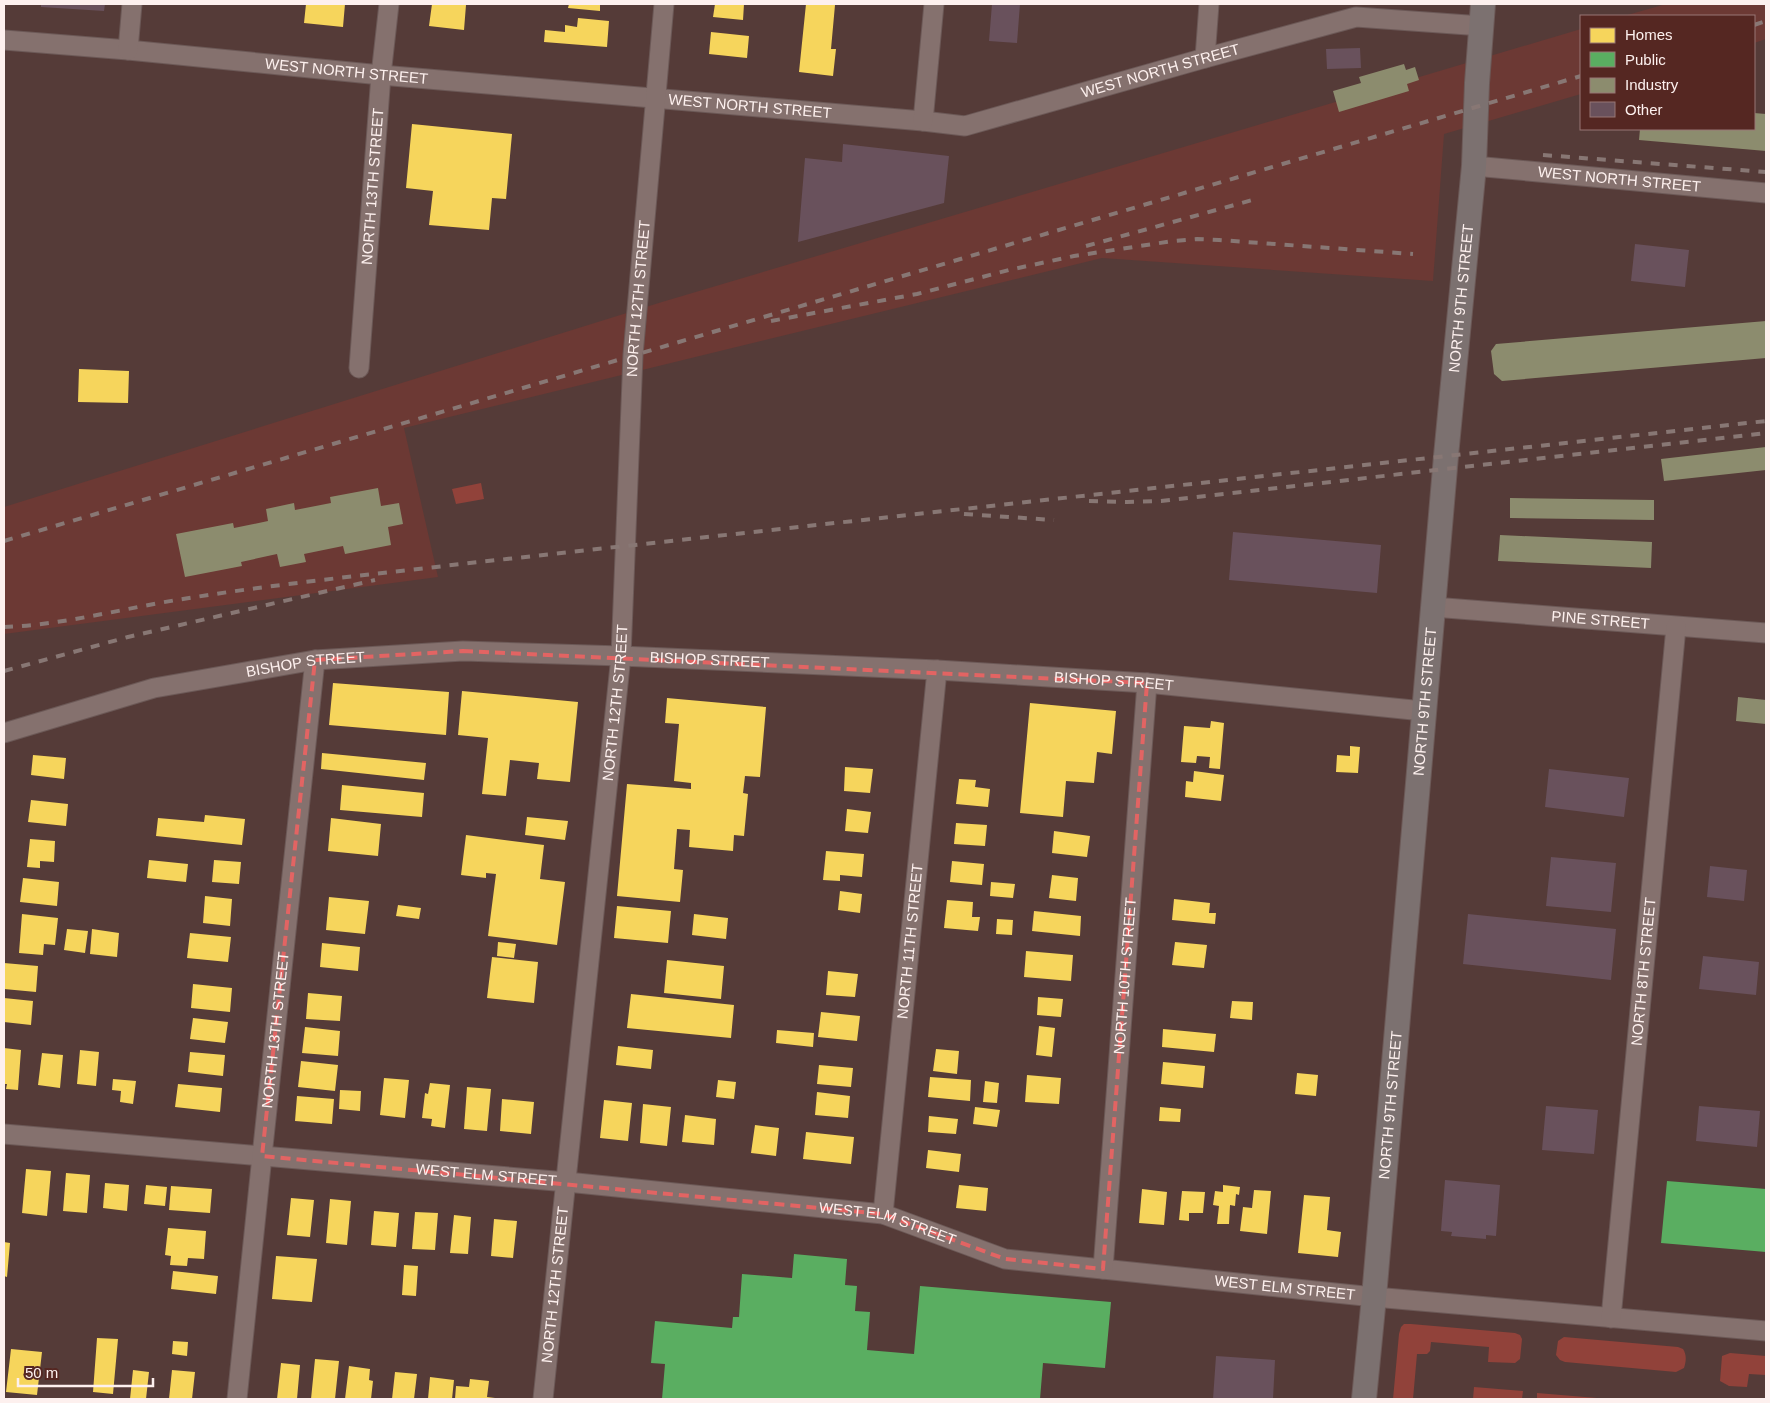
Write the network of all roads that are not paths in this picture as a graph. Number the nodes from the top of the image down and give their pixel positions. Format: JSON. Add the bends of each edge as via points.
{"nodes":[{"id":1,"x":132,"y":4,"type":"edge"},
{"id":2,"x":389,"y":4,"type":"edge"},
{"id":3,"x":664,"y":4,"type":"edge"},
{"id":4,"x":934,"y":4,"type":"edge"},
{"id":5,"x":1209,"y":4,"type":"edge"},
{"id":6,"x":1482,"y":15,"type":"edge"},
{"id":7,"x":4,"y":40,"type":"edge"},
{"id":8,"x":128,"y":50,"type":"junction"},
{"id":9,"x":1205,"y":58,"type":"junction"},
{"id":10,"x":382,"y":75,"type":"junction"},
{"id":11,"x":657,"y":98,"type":"junction"},
{"id":12,"x":923,"y":121,"type":"junction"},
{"id":13,"x":1474,"y":166,"type":"junction"},
{"id":14,"x":1766,"y":193,"type":"edge"},
{"id":15,"x":359,"y":368,"type":"dead end"},
{"id":16,"x":1433,"y":607,"type":"junction"},
{"id":17,"x":1676,"y":626,"type":"junction"},
{"id":18,"x":1766,"y":633,"type":"edge"},
{"id":19,"x":621,"y":656,"type":"junction"},
{"id":20,"x":315,"y":660,"type":"junction"},
{"id":21,"x":937,"y":670,"type":"junction"},
{"id":22,"x":1147,"y":683,"type":"junction"},
{"id":23,"x":1424,"y":711,"type":"junction"},
{"id":24,"x":4,"y":733,"type":"edge"},
{"id":25,"x":4,"y":1134,"type":"edge"},
{"id":26,"x":262,"y":1156,"type":"junction"},
{"id":27,"x":567,"y":1182,"type":"junction"},
{"id":28,"x":883,"y":1214,"type":"junction"},
{"id":29,"x":1103,"y":1270,"type":"junction"},
{"id":30,"x":1374,"y":1297,"type":"junction"},
{"id":31,"x":1611,"y":1318,"type":"junction"},
{"id":32,"x":1766,"y":1330,"type":"edge"},
{"id":33,"x":237,"y":1399,"type":"edge"},
{"id":34,"x":543,"y":1399,"type":"edge"},
{"id":35,"x":1364,"y":1399,"type":"edge"}],
"edges":[{"from":1,"to":8,"type":"street"},
{"from":2,"to":10,"type":"street","name":"NORTH 13TH STREET"},
{"from":3,"to":11,"type":"street","name":"NORTH 12TH STREET"},
{"from":4,"to":12,"type":"street"},
{"from":5,"to":9,"type":"street"},
{"from":6,"to":9,"type":"street","name":"WEST NORTH STREET","via":[[1356,17]]},
{"from":6,"to":13,"type":"main road","name":"NORTH 9TH STREET"},
{"from":7,"to":8,"type":"street","name":"WEST NORTH STREET"},
{"from":8,"to":10,"type":"street","name":"WEST NORTH STREET"},
{"from":9,"to":12,"type":"street","name":"WEST NORTH STREET","via":[[965,126]]},
{"from":10,"to":11,"type":"street","name":"WEST NORTH STREET"},
{"from":10,"to":15,"type":"street","name":"NORTH 13TH STREET"},
{"from":11,"to":12,"type":"street","name":"WEST NORTH STREET"},
{"from":11,"to":19,"type":"street","name":"NORTH 12TH STREET","via":[[633,355]]},
{"from":13,"to":14,"type":"street","name":"WEST NORTH STREET"},
{"from":13,"to":16,"type":"main road","name":"NORTH 9TH STREET"},
{"from":16,"to":17,"type":"street","name":"PINE STREET"},
{"from":16,"to":23,"type":"main road","name":"NORTH 9TH STREET"},
{"from":17,"to":18,"type":"street","name":"PINE STREET"},
{"from":17,"to":31,"type":"street","name":"NORTH 8TH STREET"},
{"from":19,"to":20,"type":"street","name":"BISHOP STREET","via":[[462,651]]},
{"from":19,"to":21,"type":"street","name":"BISHOP STREET"},
{"from":19,"to":27,"type":"street","name":"NORTH 12TH STREET"},
{"from":20,"to":24,"type":"street","name":"BISHOP STREET","via":[[154,688]]},
{"from":20,"to":26,"type":"street","name":"NORTH 13TH STREET"},
{"from":21,"to":22,"type":"street","name":"BISHOP STREET"},
{"from":21,"to":28,"type":"street","name":"NORTH 11TH STREET"},
{"from":22,"to":23,"type":"street","name":"BISHOP STREET"},
{"from":22,"to":29,"type":"street","name":"NORTH 10TH STREET"},
{"from":23,"to":30,"type":"main road","name":"NORTH 9TH STREET"},
{"from":25,"to":26,"type":"street","name":"WEST ELM STREET"},
{"from":26,"to":27,"type":"street","name":"WEST ELM STREET"},
{"from":26,"to":33,"type":"street","name":"NORTH 13TH STREET"},
{"from":27,"to":28,"type":"street","name":"WEST ELM STREET"},
{"from":27,"to":34,"type":"street","name":"NORTH 12TH STREET"},
{"from":28,"to":29,"type":"street","name":"WEST ELM STREET","via":[[1004,1259]]},
{"from":29,"to":30,"type":"street","name":"WEST ELM STREET"},
{"from":30,"to":31,"type":"street","name":"WEST ELM STREET"},
{"from":30,"to":35,"type":"main road","name":"NORTH 9TH STREET"},
{"from":31,"to":32,"type":"street","name":"WEST ELM STREET"}]}
